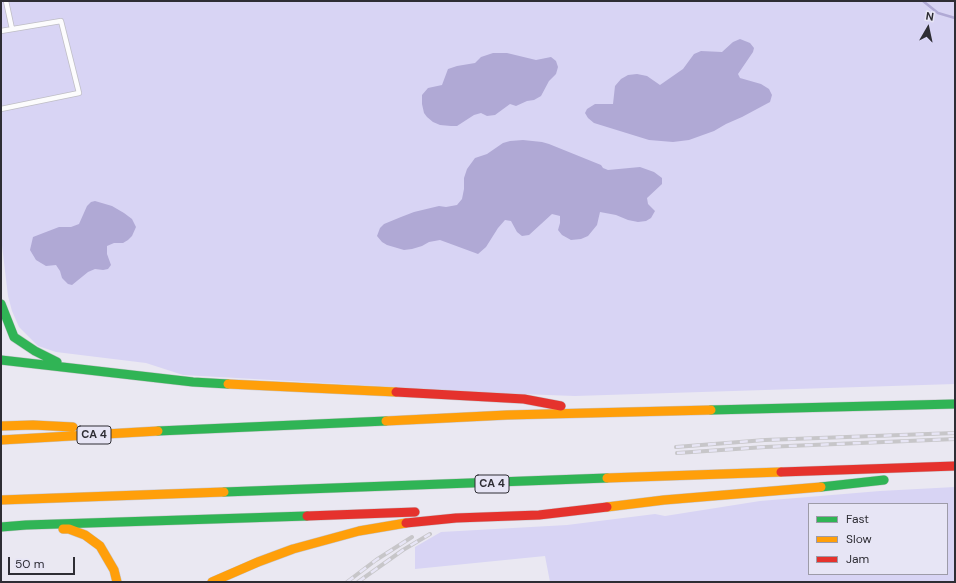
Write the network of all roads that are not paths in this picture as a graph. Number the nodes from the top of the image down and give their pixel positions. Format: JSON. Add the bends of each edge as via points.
{"nodes":[{"id":1,"x":6,"y":1,"type":"edge"},
{"id":2,"x":12,"y":29,"type":"junction"},
{"id":3,"x":1,"y":31,"type":"edge"},
{"id":4,"x":1,"y":109,"type":"edge"},
{"id":5,"x":1,"y":304,"type":"edge"},
{"id":6,"x":1,"y":360,"type":"edge"},
{"id":7,"x":69,"y":367,"type":"junction"},
{"id":8,"x":955,"y":404,"type":"edge"},
{"id":9,"x":595,"y":412,"type":"junction"},
{"id":10,"x":1,"y":426,"type":"edge"},
{"id":11,"x":155,"y":431,"type":"junction"},
{"id":12,"x":1,"y":440,"type":"edge"},
{"id":13,"x":955,"y":466,"type":"edge"},
{"id":14,"x":955,"y":472,"type":"edge"},
{"id":15,"x":917,"y":476,"type":"dead end"},
{"id":16,"x":894,"y":479,"type":"dead end"},
{"id":17,"x":1,"y":500,"type":"edge"},
{"id":18,"x":581,"y":510,"type":"junction"},
{"id":19,"x":25,"y":527,"type":"junction"},
{"id":20,"x":1,"y":528,"type":"edge"},
{"id":21,"x":117,"y":582,"type":"edge"},
{"id":22,"x":212,"y":582,"type":"edge"}],
"edges":[{"from":1,"to":2,"type":"lane"},
{"from":2,"to":3,"type":"lane"},
{"from":2,"to":4,"type":"lane","via":[[61,21],[79,93]]},
{"from":5,"to":7,"type":"highway","via":[[14,337],[35,351]]},
{"from":6,"to":7,"type":"highway"},
{"from":7,"to":9,"type":"highway","via":[[193,382],[524,399]]},
{"from":8,"to":9,"type":"highway","number":"CA 4"},
{"from":9,"to":11,"type":"highway","number":"CA 4"},
{"from":10,"to":11,"type":"highway","via":[[33,425]]},
{"from":11,"to":12,"type":"highway","number":"CA 4"},
{"from":13,"to":17,"type":"highway","number":"CA 4"},
{"from":14,"to":15,"type":"highway"},
{"from":16,"to":18,"type":"highway"},
{"from":18,"to":19,"type":"highway","via":[[457,511]]},
{"from":18,"to":22,"type":"highway","via":[[423,521],[382,527],[293,549]]},
{"from":19,"to":20,"type":"highway"},
{"from":19,"to":21,"type":"highway","via":[[69,529],[85,535],[100,546],[109,559]]}]}
